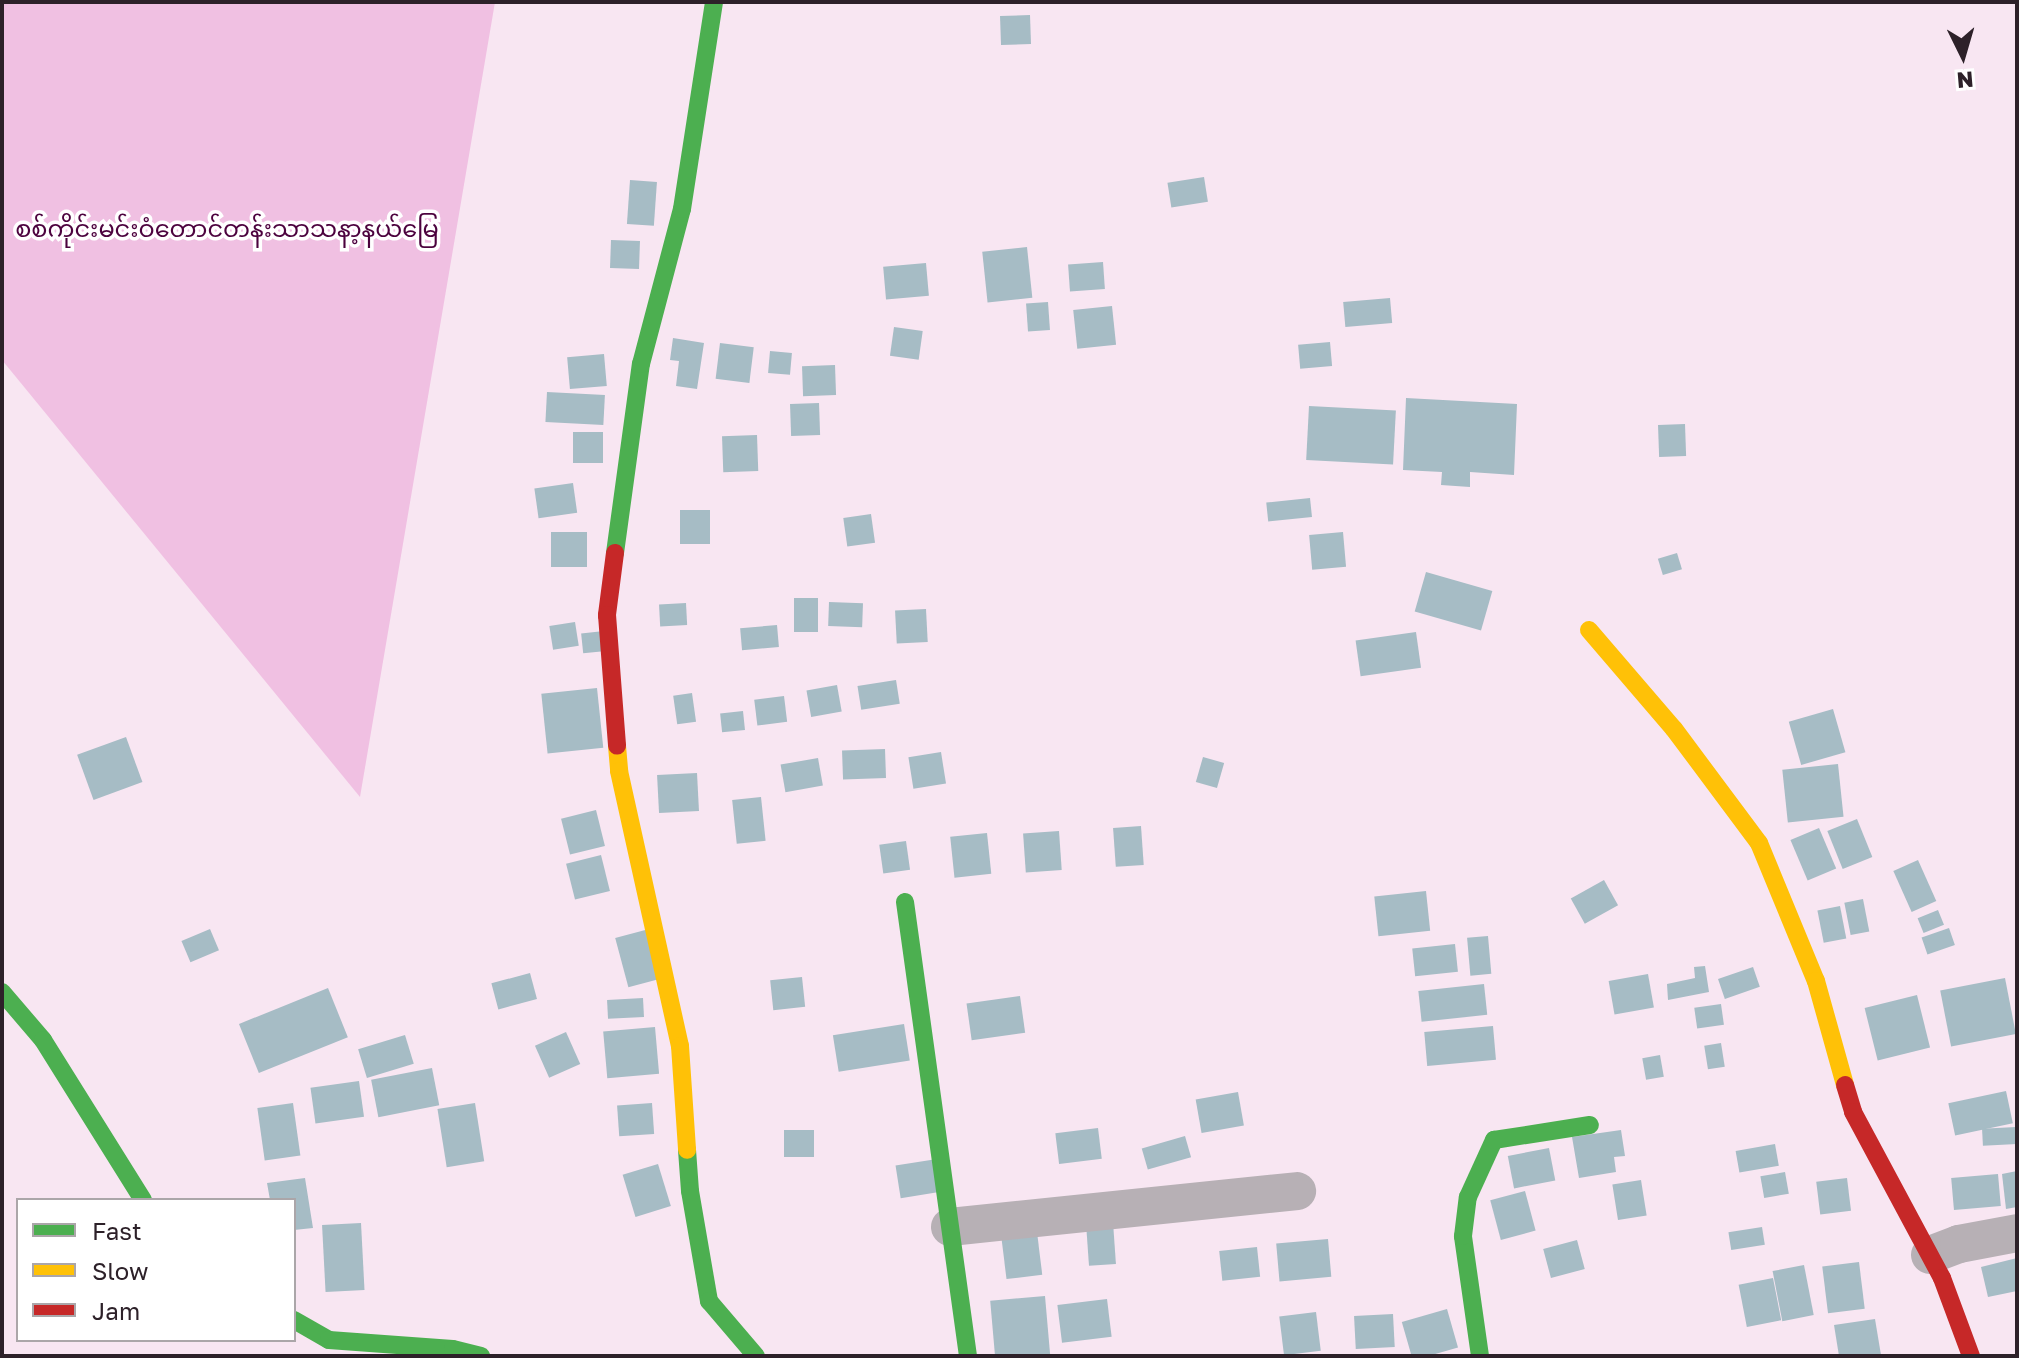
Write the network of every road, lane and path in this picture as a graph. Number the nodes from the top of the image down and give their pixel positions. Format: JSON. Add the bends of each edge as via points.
{"nodes":[{"id":1,"x":714,"y":2,"type":"edge"},
{"id":2,"x":1589,"y":630,"type":"dead end"},
{"id":3,"x":905,"y":902,"type":"dead end"},
{"id":4,"x":2,"y":992,"type":"edge"},
{"id":5,"x":1590,"y":1125,"type":"dead end"},
{"id":6,"x":1297,"y":1191,"type":"dead end"},
{"id":7,"x":142,"y":1198,"type":"edge"},
{"id":8,"x":950,"y":1227,"type":"junction"},
{"id":9,"x":2017,"y":1233,"type":"edge"},
{"id":10,"x":1930,"y":1255,"type":"junction"},
{"id":11,"x":296,"y":1321,"type":"edge"},
{"id":12,"x":481,"y":1356,"type":"edge"},
{"id":13,"x":756,"y":1356,"type":"edge"},
{"id":14,"x":968,"y":1356,"type":"edge"},
{"id":15,"x":1480,"y":1356,"type":"edge"},
{"id":16,"x":1971,"y":1356,"type":"edge"}],
"edges":[{"from":1,"to":13,"type":"street","via":[[682,209],[641,364],[607,615],[619,771],[680,1046],[690,1191],[709,1301]]},
{"from":2,"to":10,"type":"street","via":[[1674,729],[1759,843],[1816,981],[1853,1112]]},
{"from":3,"to":8,"type":"street"},
{"from":4,"to":7,"type":"street","via":[[43,1040]]},
{"from":5,"to":15,"type":"street","via":[[1494,1140],[1468,1197],[1463,1236]]},
{"from":6,"to":8,"type":"street"},
{"from":8,"to":14,"type":"street"},
{"from":9,"to":10,"type":"street"},
{"from":10,"to":16,"type":"street"},
{"from":11,"to":12,"type":"street","via":[[329,1340],[453,1349]]}]}
